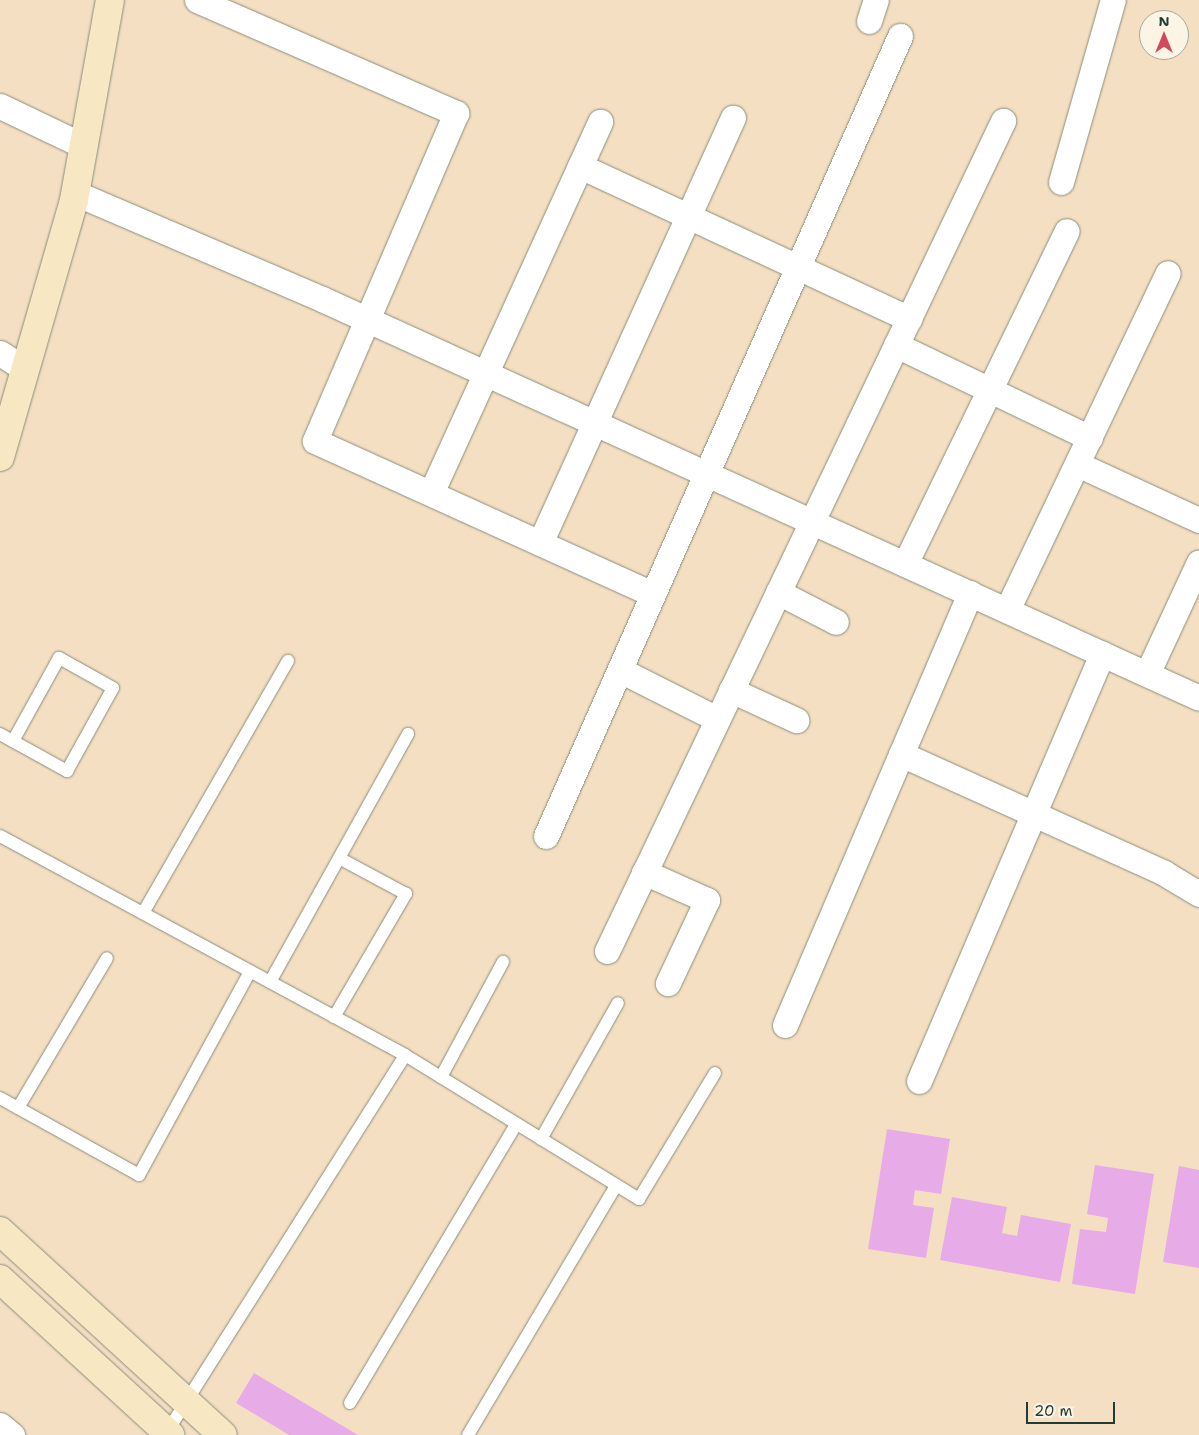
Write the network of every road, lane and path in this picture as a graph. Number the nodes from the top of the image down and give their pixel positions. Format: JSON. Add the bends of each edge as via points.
{"nodes":[{"id":1,"x":110,"y":0,"type":"edge"},
{"id":2,"x":197,"y":0,"type":"edge"},
{"id":3,"x":1113,"y":0,"type":"edge"},
{"id":4,"x":900,"y":36,"type":"dead end"},
{"id":5,"x":0,"y":106,"type":"edge"},
{"id":6,"x":732,"y":118,"type":"dead end"},
{"id":7,"x":1003,"y":121,"type":"dead end"},
{"id":8,"x":600,"y":122,"type":"dead end"},
{"id":9,"x":84,"y":146,"type":"junction"},
{"id":10,"x":580,"y":166,"type":"junction"},
{"id":11,"x":1061,"y":182,"type":"dead end"},
{"id":12,"x":75,"y":193,"type":"junction"},
{"id":13,"x":688,"y":217,"type":"junction"},
{"id":14,"x":1067,"y":231,"type":"dead end"},
{"id":15,"x":798,"y":267,"type":"junction"},
{"id":16,"x":1168,"y":273,"type":"dead end"},
{"id":17,"x":909,"y":319,"type":"junction"},
{"id":18,"x":368,"y":320,"type":"junction"},
{"id":19,"x":896,"y":345,"type":"junction"},
{"id":20,"x":0,"y":353,"type":"edge"},
{"id":21,"x":25,"y":369,"type":"junction"},
{"id":22,"x":486,"y":374,"type":"junction"},
{"id":23,"x":990,"y":390,"type":"junction"},
{"id":24,"x":595,"y":423,"type":"junction"},
{"id":25,"x":1090,"y":438,"type":"junction"},
{"id":26,"x":0,"y":456,"type":"edge"},
{"id":27,"x":1076,"y":464,"type":"junction"},
{"id":28,"x":707,"y":474,"type":"junction"},
{"id":29,"x":431,"y":494,"type":"junction"},
{"id":30,"x":1197,"y":515,"type":"edge"},
{"id":31,"x":812,"y":522,"type":"junction"},
{"id":32,"x":540,"y":543,"type":"junction"},
{"id":33,"x":1199,"y":562,"type":"edge"},
{"id":34,"x":906,"y":564,"type":"junction"},
{"id":35,"x":778,"y":592,"type":"junction"},
{"id":36,"x":653,"y":594,"type":"junction"},
{"id":37,"x":970,"y":594,"type":"junction"},
{"id":38,"x":1007,"y":610,"type":"junction"},
{"id":39,"x":836,"y":622,"type":"dead end"},
{"id":40,"x":1102,"y":654,"type":"junction"},
{"id":41,"x":288,"y":662,"type":"dead end"},
{"id":42,"x":620,"y":670,"type":"junction"},
{"id":43,"x":1147,"y":674,"type":"junction"},
{"id":44,"x":731,"y":690,"type":"junction"},
{"id":45,"x":1199,"y":698,"type":"edge"},
{"id":46,"x":718,"y":719,"type":"junction"},
{"id":47,"x":796,"y":720,"type":"dead end"},
{"id":48,"x":0,"y":734,"type":"edge"},
{"id":49,"x":408,"y":734,"type":"dead end"},
{"id":50,"x":14,"y":741,"type":"junction"},
{"id":51,"x":901,"y":754,"type":"junction"},
{"id":52,"x":1034,"y":814,"type":"junction"},
{"id":53,"x":0,"y":836,"type":"edge"},
{"id":54,"x":546,"y":836,"type":"dead end"},
{"id":55,"x":339,"y":858,"type":"junction"},
{"id":56,"x":644,"y":872,"type":"junction"},
{"id":57,"x":1199,"y":894,"type":"edge"},
{"id":58,"x":143,"y":913,"type":"junction"},
{"id":59,"x":607,"y":951,"type":"dead end"},
{"id":60,"x":107,"y":958,"type":"dead end"},
{"id":61,"x":503,"y":962,"type":"dead end"},
{"id":62,"x":250,"y":971,"type":"junction"},
{"id":63,"x":270,"y":982,"type":"junction"},
{"id":64,"x":668,"y":983,"type":"dead end"},
{"id":65,"x":618,"y":1003,"type":"dead end"},
{"id":66,"x":334,"y":1017,"type":"junction"},
{"id":67,"x":785,"y":1025,"type":"dead end"},
{"id":68,"x":405,"y":1055,"type":"junction"},
{"id":69,"x":715,"y":1073,"type":"dead end"},
{"id":70,"x":441,"y":1077,"type":"junction"},
{"id":71,"x":919,"y":1081,"type":"dead end"},
{"id":72,"x":0,"y":1098,"type":"edge"},
{"id":73,"x":18,"y":1108,"type":"junction"},
{"id":74,"x":516,"y":1124,"type":"junction"},
{"id":75,"x":541,"y":1139,"type":"junction"},
{"id":76,"x":616,"y":1186,"type":"junction"},
{"id":77,"x":0,"y":1231,"type":"edge"},
{"id":78,"x":0,"y":1279,"type":"edge"},
{"id":79,"x":187,"y":1401,"type":"junction"},
{"id":80,"x":350,"y":1403,"type":"dead end"},
{"id":81,"x":0,"y":1425,"type":"edge"},
{"id":82,"x":168,"y":1434,"type":"edge"},
{"id":83,"x":12,"y":1435,"type":"edge"},
{"id":84,"x":223,"y":1435,"type":"edge"},
{"id":85,"x":468,"y":1435,"type":"edge"}],
"edges":[{"from":1,"to":9,"type":"main road"},
{"from":2,"to":18,"type":"street","via":[[456,113]]},
{"from":3,"to":11,"type":"street"},
{"from":4,"to":15,"type":"street"},
{"from":5,"to":9,"type":"street"},
{"from":6,"to":13,"type":"street"},
{"from":7,"to":17,"type":"street"},
{"from":8,"to":10,"type":"street"},
{"from":9,"to":12,"type":"main road"},
{"from":10,"to":13,"type":"street"},
{"from":10,"to":22,"type":"street"},
{"from":12,"to":18,"type":"street"},
{"from":12,"to":21,"type":"main road"},
{"from":13,"to":15,"type":"street"},
{"from":13,"to":24,"type":"street"},
{"from":14,"to":23,"type":"street"},
{"from":15,"to":17,"type":"street"},
{"from":15,"to":28,"type":"street"},
{"from":16,"to":25,"type":"street"},
{"from":17,"to":19,"type":"street"},
{"from":18,"to":22,"type":"street"},
{"from":18,"to":29,"type":"street","via":[[315,441]]},
{"from":19,"to":23,"type":"street"},
{"from":19,"to":31,"type":"street"},
{"from":20,"to":21,"type":"street"},
{"from":21,"to":26,"type":"main road"},
{"from":22,"to":24,"type":"street"},
{"from":22,"to":29,"type":"street"},
{"from":23,"to":25,"type":"street"},
{"from":23,"to":34,"type":"street"},
{"from":24,"to":28,"type":"street"},
{"from":24,"to":32,"type":"street"},
{"from":25,"to":27,"type":"street"},
{"from":27,"to":30,"type":"street"},
{"from":27,"to":38,"type":"street"},
{"from":28,"to":31,"type":"street"},
{"from":28,"to":36,"type":"street"},
{"from":29,"to":32,"type":"street"},
{"from":31,"to":34,"type":"street"},
{"from":31,"to":35,"type":"street"},
{"from":32,"to":36,"type":"street"},
{"from":33,"to":43,"type":"street"},
{"from":34,"to":37,"type":"street"},
{"from":35,"to":39,"type":"street"},
{"from":35,"to":44,"type":"street"},
{"from":36,"to":42,"type":"street"},
{"from":37,"to":38,"type":"street"},
{"from":37,"to":51,"type":"street"},
{"from":38,"to":40,"type":"street"},
{"from":40,"to":43,"type":"street"},
{"from":40,"to":52,"type":"street"},
{"from":41,"to":58,"type":"lane"},
{"from":42,"to":46,"type":"street"},
{"from":42,"to":54,"type":"street"},
{"from":43,"to":45,"type":"street"},
{"from":44,"to":46,"type":"street"},
{"from":44,"to":47,"type":"street"},
{"from":46,"to":56,"type":"street"},
{"from":48,"to":50,"type":"lane"},
{"from":49,"to":55,"type":"lane"},
{"from":50,"to":50,"type":"lane","via":[[67,771],[113,688],[59,658]]},
{"from":51,"to":52,"type":"street"},
{"from":51,"to":67,"type":"street"},
{"from":52,"to":57,"type":"street","via":[[1164,873]]},
{"from":52,"to":71,"type":"street"},
{"from":53,"to":58,"type":"lane"},
{"from":55,"to":63,"type":"lane"},
{"from":55,"to":66,"type":"lane","via":[[406,894]]},
{"from":56,"to":59,"type":"street"},
{"from":56,"to":64,"type":"street","via":[[707,900]]},
{"from":58,"to":62,"type":"lane"},
{"from":60,"to":73,"type":"lane"},
{"from":61,"to":70,"type":"lane"},
{"from":62,"to":63,"type":"lane"},
{"from":62,"to":73,"type":"lane","via":[[139,1175]]},
{"from":63,"to":66,"type":"lane"},
{"from":65,"to":75,"type":"lane"},
{"from":66,"to":68,"type":"lane"},
{"from":68,"to":70,"type":"lane"},
{"from":68,"to":79,"type":"lane"},
{"from":69,"to":76,"type":"lane","via":[[639,1200]]},
{"from":70,"to":74,"type":"lane"},
{"from":72,"to":73,"type":"lane"},
{"from":74,"to":75,"type":"lane"},
{"from":74,"to":80,"type":"lane"},
{"from":75,"to":76,"type":"lane"},
{"from":76,"to":85,"type":"lane"},
{"from":77,"to":79,"type":"main road"},
{"from":78,"to":82,"type":"main road"},
{"from":79,"to":82,"type":"lane"},
{"from":79,"to":84,"type":"main road"},
{"from":81,"to":83,"type":"street"}]}
